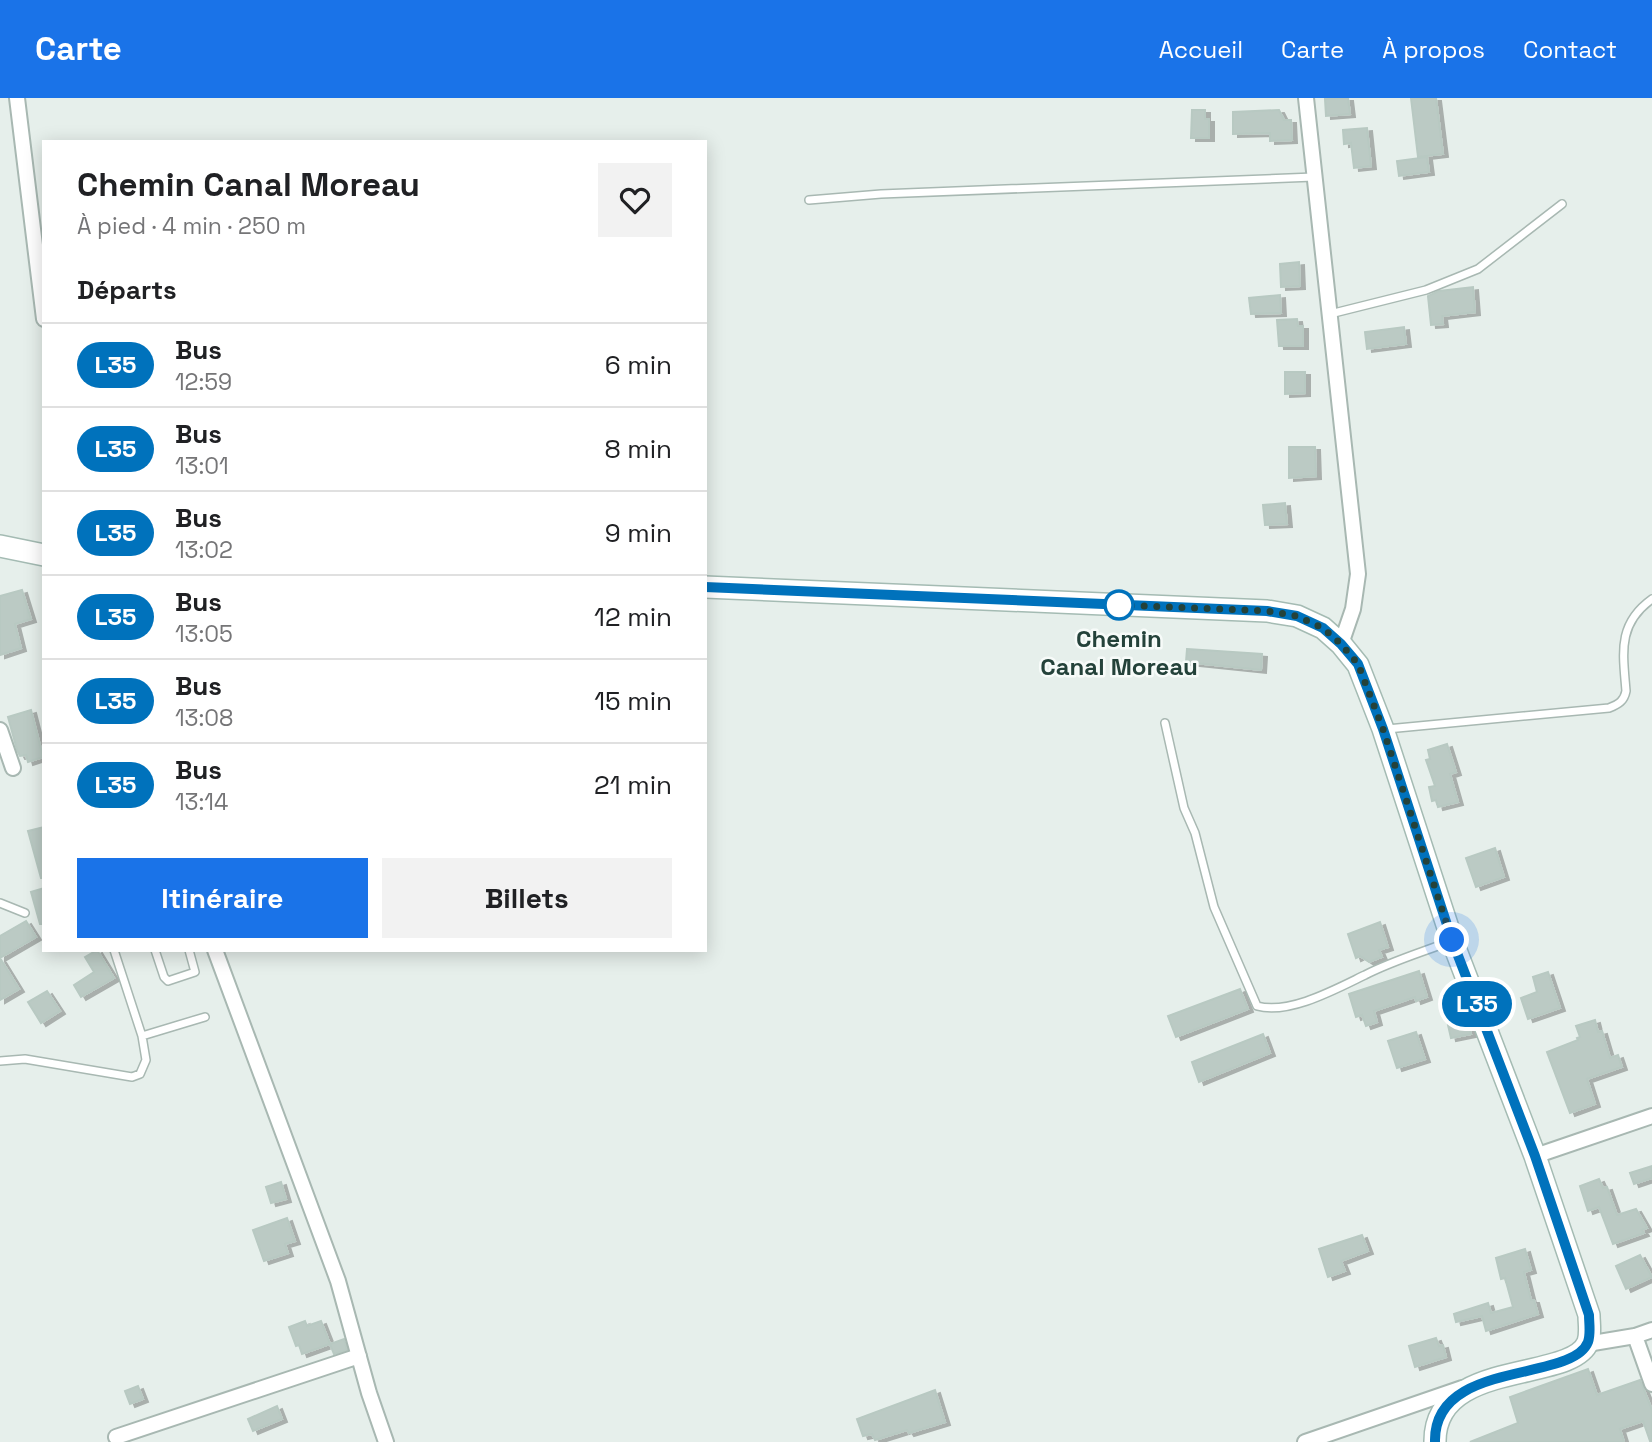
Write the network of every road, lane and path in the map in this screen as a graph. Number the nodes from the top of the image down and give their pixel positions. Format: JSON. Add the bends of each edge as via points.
{"nodes":[{"id":1,"x":17,"y":98,"type":"edge"},
{"id":2,"x":1306,"y":98,"type":"edge"},
{"id":3,"x":1315,"y":177,"type":"junction"},
{"id":4,"x":809,"y":200,"type":"dead end"},
{"id":5,"x":1562,"y":204,"type":"dead end"},
{"id":6,"x":42,"y":303,"type":"edge"},
{"id":7,"x":1330,"y":314,"type":"junction"},
{"id":8,"x":0,"y":546,"type":"edge"},
{"id":9,"x":42,"y":555,"type":"edge"},
{"id":10,"x":707,"y":587,"type":"edge"},
{"id":11,"x":1652,"y":598,"type":"edge"},
{"id":12,"x":1341,"y":644,"type":"junction"},
{"id":13,"x":1165,"y":723,"type":"dead end"},
{"id":14,"x":1383,"y":729,"type":"junction"},
{"id":15,"x":0,"y":730,"type":"edge"},
{"id":16,"x":13,"y":768,"type":"dead end"},
{"id":17,"x":0,"y":903,"type":"edge"},
{"id":18,"x":25,"y":913,"type":"dead end"},
{"id":19,"x":1452,"y":940,"type":"junction"},
{"id":20,"x":115,"y":952,"type":"edge"},
{"id":21,"x":156,"y":952,"type":"edge"},
{"id":22,"x":190,"y":952,"type":"edge"},
{"id":23,"x":216,"y":952,"type":"edge"},
{"id":24,"x":205,"y":1017,"type":"dead end"},
{"id":25,"x":142,"y":1036,"type":"junction"},
{"id":26,"x":0,"y":1061,"type":"edge"},
{"id":27,"x":1652,"y":1116,"type":"edge"},
{"id":28,"x":1535,"y":1156,"type":"junction"},
{"id":29,"x":1652,"y":1329,"type":"edge"},
{"id":30,"x":1635,"y":1336,"type":"junction"},
{"id":31,"x":1587,"y":1344,"type":"junction"},
{"id":32,"x":359,"y":1356,"type":"junction"},
{"id":33,"x":1484,"y":1381,"type":"junction"},
{"id":34,"x":1652,"y":1384,"type":"edge"},
{"id":35,"x":116,"y":1437,"type":"dead end"},
{"id":36,"x":386,"y":1442,"type":"edge"},
{"id":37,"x":1305,"y":1442,"type":"edge"},
{"id":38,"x":1435,"y":1442,"type":"edge"}],
"edges":[{"from":1,"to":6,"type":"street"},
{"from":2,"to":3,"type":"street"},
{"from":3,"to":4,"type":"lane"},
{"from":3,"to":7,"type":"street"},
{"from":5,"to":7,"type":"lane","via":[[1478,269],[1426,290]]},
{"from":7,"to":12,"type":"street","via":[[1358,574]]},
{"from":8,"to":9,"type":"main road"},
{"from":10,"to":12,"type":"main road","via":[[1267,611],[1297,616],[1323,628]]},
{"from":11,"to":14,"type":"lane","via":[[1629,623],[1624,637],[1626,691],[1618,705]]},
{"from":12,"to":14,"type":"main road","via":[[1358,664]]},
{"from":13,"to":19,"type":"lane","via":[[1184,808],[1212,898],[1257,1006],[1291,1005],[1323,995]]},
{"from":14,"to":19,"type":"main road"},
{"from":15,"to":16,"type":"street"},
{"from":17,"to":18,"type":"lane"},
{"from":19,"to":28,"type":"main road"},
{"from":20,"to":25,"type":"lane"},
{"from":21,"to":22,"type":"lane","via":[[168,981],[195,972]]},
{"from":23,"to":32,"type":"street","via":[[338,1281]]},
{"from":24,"to":25,"type":"lane"},
{"from":25,"to":26,"type":"lane","via":[[146,1060],[140,1074],[132,1077],[25,1059]]},
{"from":27,"to":28,"type":"street"},
{"from":28,"to":31,"type":"main road","via":[[1589,1315]]},
{"from":29,"to":30,"type":"street"},
{"from":30,"to":31,"type":"street"},
{"from":30,"to":34,"type":"street"},
{"from":31,"to":33,"type":"main road","via":[[1572,1357]]},
{"from":32,"to":35,"type":"street"},
{"from":32,"to":36,"type":"street"},
{"from":33,"to":37,"type":"street"},
{"from":33,"to":38,"type":"main road","via":[[1453,1400],[1441,1415]]}]}
